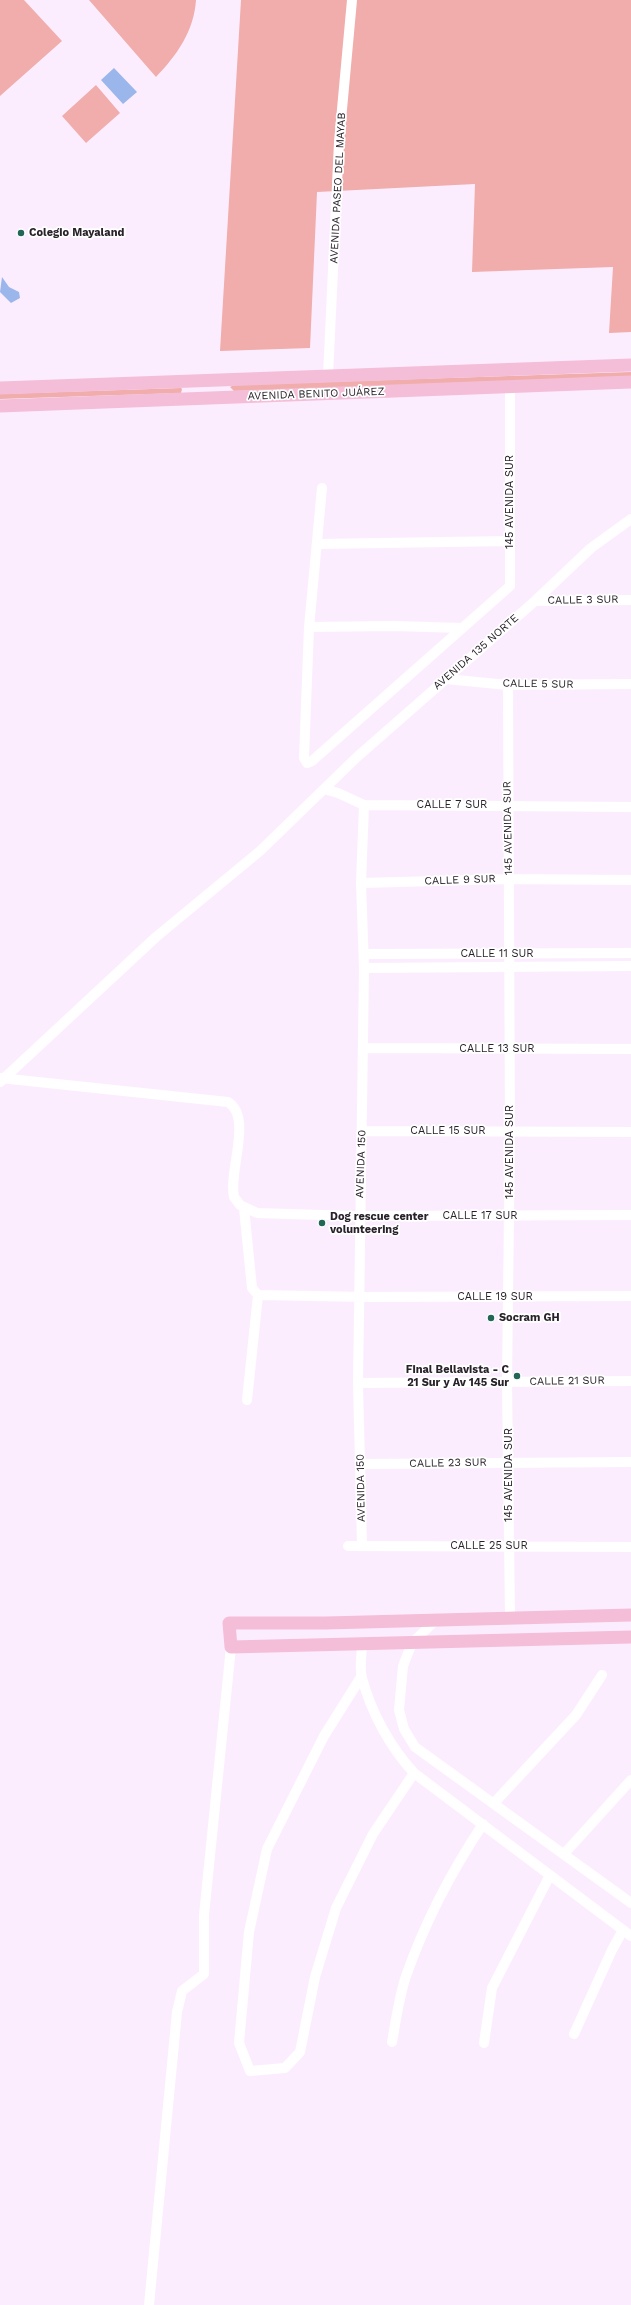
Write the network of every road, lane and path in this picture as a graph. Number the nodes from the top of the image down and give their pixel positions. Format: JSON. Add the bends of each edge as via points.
{"nodes":[{"id":1,"x":352,"y":0,"type":"edge"},
{"id":2,"x":631,"y":365,"type":"edge"},
{"id":3,"x":328,"y":376,"type":"junction"},
{"id":4,"x":631,"y":382,"type":"edge"},
{"id":5,"x":0,"y":388,"type":"edge"},
{"id":6,"x":510,"y":388,"type":"junction"},
{"id":7,"x":0,"y":406,"type":"edge"},
{"id":8,"x":322,"y":488,"type":"dead end"},
{"id":9,"x":631,"y":519,"type":"edge"},
{"id":10,"x":510,"y":541,"type":"junction"},
{"id":11,"x":317,"y":544,"type":"junction"},
{"id":12,"x":631,"y":600,"type":"edge"},
{"id":13,"x":534,"y":601,"type":"junction"},
{"id":14,"x":309,"y":627,"type":"junction"},
{"id":15,"x":462,"y":628,"type":"junction"},
{"id":16,"x":446,"y":679,"type":"junction"},
{"id":17,"x":631,"y":684,"type":"edge"},
{"id":18,"x":508,"y":685,"type":"junction"},
{"id":19,"x":324,"y":789,"type":"junction"},
{"id":20,"x":364,"y":805,"type":"junction"},
{"id":21,"x":507,"y":805,"type":"junction"},
{"id":22,"x":631,"y":807,"type":"edge"},
{"id":23,"x":510,"y":879,"type":"junction"},
{"id":24,"x":631,"y":880,"type":"edge"},
{"id":25,"x":361,"y":883,"type":"junction"},
{"id":26,"x":631,"y":953,"type":"edge"},
{"id":27,"x":364,"y":954,"type":"junction"},
{"id":28,"x":510,"y":954,"type":"junction"},
{"id":29,"x":510,"y":966,"type":"junction"},
{"id":30,"x":631,"y":966,"type":"edge"},
{"id":31,"x":364,"y":968,"type":"junction"},
{"id":32,"x":363,"y":1048,"type":"junction"},
{"id":33,"x":510,"y":1049,"type":"junction"},
{"id":34,"x":631,"y":1049,"type":"edge"},
{"id":35,"x":1,"y":1080,"type":"edge"},
{"id":36,"x":362,"y":1131,"type":"junction"},
{"id":37,"x":510,"y":1131,"type":"junction"},
{"id":38,"x":631,"y":1132,"type":"edge"},
{"id":39,"x":244,"y":1208,"type":"junction"},
{"id":40,"x":631,"y":1215,"type":"edge"},
{"id":41,"x":360,"y":1216,"type":"junction"},
{"id":42,"x":509,"y":1216,"type":"junction"},
{"id":43,"x":258,"y":1295,"type":"junction"},
{"id":44,"x":508,"y":1296,"type":"junction"},
{"id":45,"x":631,"y":1296,"type":"edge"},
{"id":46,"x":360,"y":1297,"type":"junction"},
{"id":47,"x":631,"y":1381,"type":"edge"},
{"id":48,"x":507,"y":1382,"type":"junction"},
{"id":49,"x":358,"y":1383,"type":"junction"},
{"id":50,"x":247,"y":1400,"type":"dead end"},
{"id":51,"x":510,"y":1462,"type":"junction"},
{"id":52,"x":631,"y":1462,"type":"edge"},
{"id":53,"x":361,"y":1464,"type":"junction"},
{"id":54,"x":348,"y":1546,"type":"dead end"},
{"id":55,"x":362,"y":1546,"type":"junction"},
{"id":56,"x":509,"y":1546,"type":"junction"},
{"id":57,"x":631,"y":1547,"type":"edge"},
{"id":58,"x":631,"y":1615,"type":"edge"},
{"id":59,"x":510,"y":1618,"type":"junction"},
{"id":60,"x":436,"y":1620,"type":"junction"},
{"id":61,"x":631,"y":1637,"type":"edge"},
{"id":62,"x":412,"y":1643,"type":"junction"},
{"id":63,"x":362,"y":1644,"type":"junction"},
{"id":64,"x":231,"y":1647,"type":"junction"},
{"id":65,"x":602,"y":1675,"type":"dead end"},
{"id":66,"x":361,"y":1677,"type":"junction"},
{"id":67,"x":414,"y":1774,"type":"junction"},
{"id":68,"x":631,"y":1780,"type":"edge"},
{"id":69,"x":494,"y":1803,"type":"junction"},
{"id":70,"x":483,"y":1824,"type":"junction"},
{"id":71,"x":564,"y":1854,"type":"junction"},
{"id":72,"x":550,"y":1875,"type":"junction"},
{"id":73,"x":631,"y":1903,"type":"edge"},
{"id":74,"x":627,"y":1933,"type":"edge"},
{"id":75,"x":574,"y":2034,"type":"dead end"},
{"id":76,"x":392,"y":2042,"type":"dead end"},
{"id":77,"x":484,"y":2043,"type":"dead end"},
{"id":78,"x":148,"y":2305,"type":"edge"}],
"edges":[{"from":1,"to":3,"type":"street","name":"AVENIDA PASEO DEL MAYAB","via":[[339,142]]},
{"from":2,"to":3,"type":"main road","name":"AVENIDA BENITO JUÁREZ"},
{"from":3,"to":5,"type":"main road","name":"AVENIDA BENITO JUÁREZ"},
{"from":4,"to":6,"type":"main road","name":"AVENIDA BENITO JUÁREZ"},
{"from":6,"to":7,"type":"main road","name":"AVENIDA BENITO JUÁREZ"},
{"from":6,"to":10,"type":"street","name":"145 AVENIDA SUR"},
{"from":8,"to":11,"type":"street"},
{"from":9,"to":13,"type":"street","name":"AVENIDA 135 NORTE","via":[[591,548]]},
{"from":10,"to":11,"type":"street"},
{"from":10,"to":15,"type":"street","name":"145 AVENIDA SUR","via":[[510,586]]},
{"from":11,"to":14,"type":"street"},
{"from":12,"to":13,"type":"street","name":"CALLE 3 SUR"},
{"from":13,"to":16,"type":"street","name":"AVENIDA 135 NORTE"},
{"from":14,"to":15,"type":"street"},
{"from":14,"to":15,"type":"street","name":"145 AVENIDA SUR","via":[[304,758],[307,763]]},
{"from":16,"to":18,"type":"street","name":"CALLE 5 SUR"},
{"from":16,"to":19,"type":"street","name":"AVENIDA 135 NORTE"},
{"from":17,"to":18,"type":"street","name":"CALLE 5 SUR"},
{"from":18,"to":21,"type":"street","name":"145 AVENIDA SUR"},
{"from":19,"to":20,"type":"street","name":"CALLE 7 SUR"},
{"from":19,"to":35,"type":"street","name":"AVENIDA 135 NORTE","via":[[260,851],[156,937]]},
{"from":20,"to":21,"type":"street","name":"CALLE 7 SUR"},
{"from":20,"to":25,"type":"street","name":"AVENIDA 150"},
{"from":21,"to":22,"type":"street","name":"CALLE 7 SUR"},
{"from":21,"to":23,"type":"street","name":"145 AVENIDA SUR"},
{"from":23,"to":24,"type":"street","name":"CALLE 9 SUR"},
{"from":23,"to":25,"type":"street","name":"CALLE 9 SUR"},
{"from":23,"to":28,"type":"street","name":"145 AVENIDA SUR"},
{"from":25,"to":27,"type":"street","name":"AVENIDA 150"},
{"from":26,"to":28,"type":"street","name":"CALLE 11 SUR"},
{"from":27,"to":28,"type":"street","name":"CALLE 11 SUR"},
{"from":27,"to":31,"type":"street","name":"AVENIDA 150"},
{"from":28,"to":29,"type":"street","name":"145 AVENIDA SUR"},
{"from":29,"to":30,"type":"street","name":"CALLE 11 SUR"},
{"from":29,"to":31,"type":"street","name":"CALLE 11 SUR"},
{"from":29,"to":33,"type":"street","name":"145 AVENIDA SUR"},
{"from":31,"to":32,"type":"street","name":"AVENIDA 150"},
{"from":32,"to":33,"type":"street","name":"CALLE 13 SUR"},
{"from":32,"to":36,"type":"street","name":"AVENIDA 150"},
{"from":33,"to":34,"type":"street","name":"CALLE 13 SUR"},
{"from":33,"to":37,"type":"street","name":"145 AVENIDA SUR"},
{"from":35,"to":39,"type":"street","via":[[228,1102],[236,1108],[240,1121],[233,1192],[236,1202]]},
{"from":36,"to":37,"type":"street","name":"CALLE 15 SUR"},
{"from":36,"to":41,"type":"street","name":"AVENIDA 150"},
{"from":37,"to":38,"type":"street","name":"CALLE 15 SUR"},
{"from":37,"to":42,"type":"street","name":"145 AVENIDA SUR"},
{"from":39,"to":41,"type":"street","name":"CALLE 17 SUR","via":[[257,1213]]},
{"from":39,"to":43,"type":"street","via":[[252,1288]]},
{"from":40,"to":42,"type":"street","name":"CALLE 17 SUR"},
{"from":41,"to":42,"type":"street","name":"CALLE 17 SUR"},
{"from":41,"to":46,"type":"street","name":"AVENIDA 150"},
{"from":42,"to":44,"type":"street","name":"145 AVENIDA SUR"},
{"from":43,"to":46,"type":"street"},
{"from":43,"to":50,"type":"street"},
{"from":44,"to":45,"type":"street","name":"CALLE 19 SUR"},
{"from":44,"to":46,"type":"street","name":"CALLE 19 SUR"},
{"from":44,"to":48,"type":"street","name":"145 AVENIDA SUR"},
{"from":46,"to":49,"type":"street","name":"AVENIDA 150"},
{"from":47,"to":48,"type":"street","name":"CALLE 21 SUR"},
{"from":48,"to":49,"type":"street","name":"CALLE 21 SUR"},
{"from":48,"to":51,"type":"street","name":"145 AVENIDA SUR"},
{"from":49,"to":53,"type":"street","name":"AVENIDA 150"},
{"from":51,"to":52,"type":"street","name":"CALLE 23 SUR"},
{"from":51,"to":53,"type":"street","name":"CALLE 23 SUR"},
{"from":51,"to":56,"type":"street","name":"145 AVENIDA SUR"},
{"from":53,"to":55,"type":"street","name":"AVENIDA 150"},
{"from":54,"to":55,"type":"street","name":"CALLE 25 SUR"},
{"from":55,"to":56,"type":"street","name":"CALLE 25 SUR"},
{"from":56,"to":57,"type":"street","name":"CALLE 25 SUR"},
{"from":56,"to":59,"type":"street","name":"145 AVENIDA SUR"},
{"from":58,"to":59,"type":"main road"},
{"from":59,"to":60,"type":"main road"},
{"from":60,"to":62,"type":"street"},
{"from":60,"to":64,"type":"main road","via":[[229,1623]]},
{"from":61,"to":62,"type":"main road"},
{"from":62,"to":63,"type":"main road"},
{"from":62,"to":69,"type":"street","via":[[403,1666],[399,1710],[404,1729],[415,1747]]},
{"from":63,"to":64,"type":"main road"},
{"from":63,"to":66,"type":"street"},
{"from":64,"to":78,"type":"street","via":[[204,1915],[204,1974],[182,1991],[177,2012]]},
{"from":65,"to":69,"type":"street","via":[[576,1715]]},
{"from":66,"to":67,"type":"street","via":[[397,1754]]},
{"from":66,"to":67,"type":"street","via":[[324,1736],[267,1849],[249,1932],[239,2043],[250,2071],[285,2068],[300,2052],[315,1977],[336,1908],[373,1834]]},
{"from":67,"to":70,"type":"street"},
{"from":68,"to":71,"type":"street"},
{"from":69,"to":71,"type":"street"},
{"from":70,"to":72,"type":"street"},
{"from":70,"to":76,"type":"street","via":[[455,1866],[427,1922],[405,1978]]},
{"from":71,"to":73,"type":"street"},
{"from":72,"to":74,"type":"street"},
{"from":72,"to":77,"type":"street","via":[[492,1988]]},
{"from":74,"to":75,"type":"street","via":[[612,1950]]}]}
